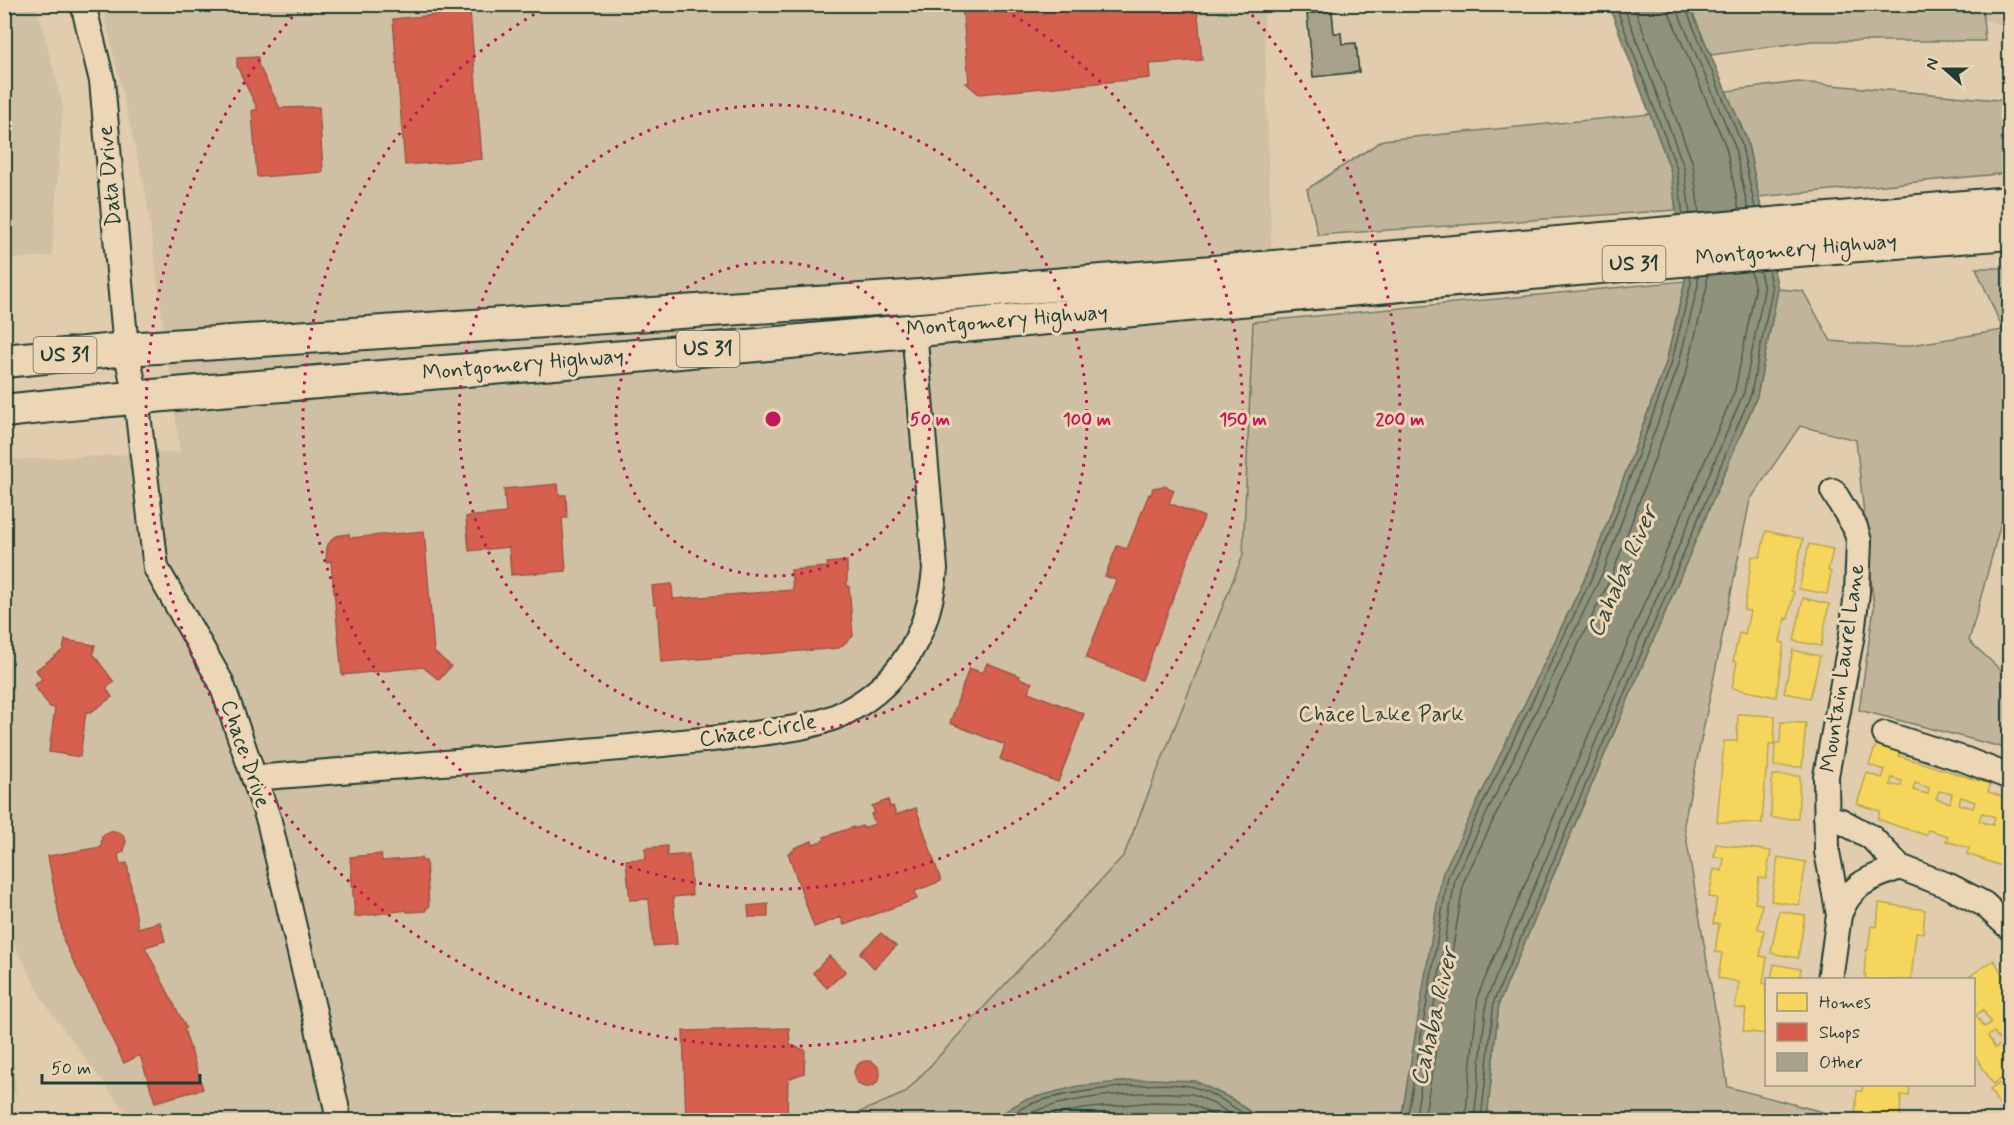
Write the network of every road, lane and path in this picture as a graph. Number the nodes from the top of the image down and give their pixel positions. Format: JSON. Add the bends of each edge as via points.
{"nodes":[{"id":1,"x":84,"y":4,"type":"edge"},
{"id":2,"x":2010,"y":203,"type":"edge"},
{"id":3,"x":1855,"y":230,"type":"junction"},
{"id":4,"x":2010,"y":233,"type":"edge"},
{"id":5,"x":1411,"y":270,"type":"junction"},
{"id":6,"x":914,"y":330,"type":"junction"},
{"id":7,"x":126,"y":349,"type":"junction"},
{"id":8,"x":4,"y":361,"type":"edge"},
{"id":9,"x":136,"y":397,"type":"junction"},
{"id":10,"x":4,"y":411,"type":"edge"},
{"id":11,"x":1833,"y":491,"type":"dead end"},
{"id":12,"x":1885,"y":734,"type":"dead end"},
{"id":13,"x":2010,"y":777,"type":"edge"},
{"id":14,"x":254,"y":778,"type":"junction"},
{"id":15,"x":1826,"y":817,"type":"junction"},
{"id":16,"x":1900,"y":867,"type":"junction"},
{"id":17,"x":1839,"y":915,"type":"junction"},
{"id":18,"x":2008,"y":923,"type":"edge"},
{"id":19,"x":1830,"y":978,"type":"edge"},
{"id":20,"x":338,"y":1120,"type":"edge"}],
"edges":[{"from":1,"to":7,"type":"street","name":"Data Drive","via":[[102,81]]},
{"from":2,"to":3,"type":"main road","name":"Montgomery Highway","number":"US 31"},
{"from":3,"to":4,"type":"main road","name":"Montgomery Highway","number":"US 31"},
{"from":3,"to":5,"type":"main road","name":"Montgomery Highway","number":"US 31"},
{"from":5,"to":6,"type":"main road","name":"Montgomery Highway","number":"US 31"},
{"from":5,"to":7,"type":"main road","name":"Montgomery Highway","number":"US 31","via":[[907,297]]},
{"from":6,"to":9,"type":"main road","name":"Montgomery Highway","number":"US 31"},
{"from":6,"to":14,"type":"street","name":"Chace Circle","via":[[935,569],[933,593],[909,656],[876,692],[857,706],[807,727],[707,740]]},
{"from":7,"to":8,"type":"main road","name":"Montgomery Highway","number":"US 31"},
{"from":7,"to":9,"type":"street","name":"Data Drive"},
{"from":9,"to":10,"type":"main road","name":"Montgomery Highway","number":"US 31"},
{"from":9,"to":14,"type":"street","name":"Chace Drive","via":[[156,568],[220,682]]},
{"from":11,"to":15,"type":"street","name":"Mountain Laurel Lane","via":[[1855,527],[1859,557],[1852,634],[1826,776]]},
{"from":12,"to":13,"type":"street"},
{"from":14,"to":20,"type":"street","name":"Chace Drive","via":[[269,821]]},
{"from":15,"to":16,"type":"street","via":[[1871,837]]},
{"from":15,"to":17,"type":"street","name":"Mountain Laurel Lane","via":[[1828,859]]},
{"from":16,"to":17,"type":"street","name":"Mountain Laurel Lane","via":[[1862,883],[1848,895]]},
{"from":16,"to":18,"type":"street","via":[[1984,904]]},
{"from":17,"to":19,"type":"street","name":"Mountain Laurel Lane"}]}
